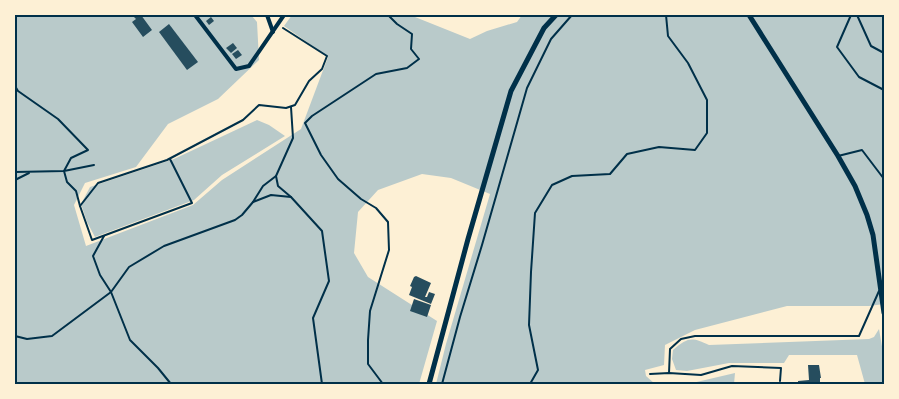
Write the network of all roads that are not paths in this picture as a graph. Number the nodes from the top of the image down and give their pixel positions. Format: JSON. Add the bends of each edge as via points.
{"nodes":[{"id":1,"x":195,"y":15,"type":"edge"},
{"id":2,"x":267,"y":15,"type":"edge"},
{"id":3,"x":284,"y":15,"type":"edge"},
{"id":4,"x":556,"y":15,"type":"edge"},
{"id":5,"x":749,"y":15,"type":"edge"},
{"id":6,"x":273,"y":32,"type":"junction"},
{"id":7,"x":838,"y":156,"type":"junction"},
{"id":8,"x":884,"y":179,"type":"edge"},
{"id":9,"x":884,"y":279,"type":"edge"},
{"id":10,"x":884,"y":313,"type":"edge"},
{"id":11,"x":669,"y":373,"type":"junction"},
{"id":12,"x":650,"y":374,"type":"dead end"},
{"id":13,"x":780,"y":381,"type":"dead end"},
{"id":14,"x":429,"y":384,"type":"edge"}],
"edges":[{"from":1,"to":6,"type":"street","via":[[236,69],[248,66]]},
{"from":2,"to":6,"type":"street"},
{"from":3,"to":6,"type":"street"},
{"from":4,"to":14,"type":"street","via":[[544,28],[511,91]]},
{"from":5,"to":7,"type":"street"},
{"from":7,"to":8,"type":"lane","via":[[862,150]]},
{"from":7,"to":10,"type":"street","via":[[868,214]]},
{"from":9,"to":11,"type":"lane","via":[[859,336],[681,338],[670,349]]},
{"from":11,"to":12,"type":"lane"},
{"from":11,"to":13,"type":"lane","via":[[701,375],[732,366],[781,368]]}]}
